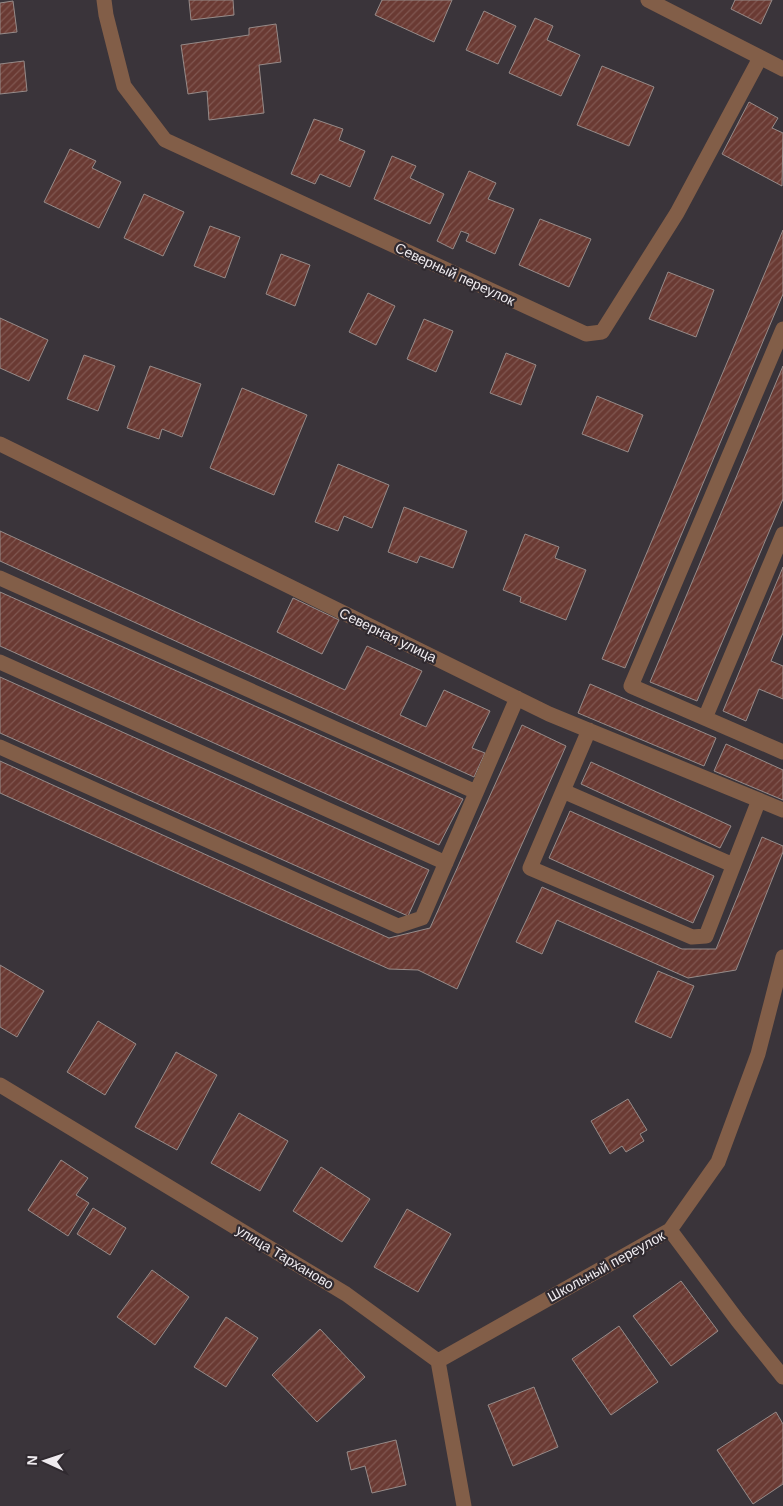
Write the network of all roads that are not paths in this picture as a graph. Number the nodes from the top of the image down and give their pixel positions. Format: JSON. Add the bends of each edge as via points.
{"nodes":[{"id":1,"x":104,"y":0,"type":"edge"},
{"id":2,"x":648,"y":0,"type":"edge"},
{"id":3,"x":760,"y":58,"type":"junction"},
{"id":4,"x":783,"y":69,"type":"edge"},
{"id":5,"x":783,"y":329,"type":"edge"},
{"id":6,"x":0,"y":444,"type":"edge"},
{"id":7,"x":783,"y":534,"type":"edge"},
{"id":8,"x":0,"y":578,"type":"edge"},
{"id":9,"x":0,"y":662,"type":"edge"},
{"id":10,"x":517,"y":698,"type":"junction"},
{"id":11,"x":706,"y":718,"type":"junction"},
{"id":12,"x":589,"y":730,"type":"junction"},
{"id":13,"x":0,"y":747,"type":"edge"},
{"id":14,"x":783,"y":752,"type":"edge"},
{"id":15,"x":563,"y":791,"type":"junction"},
{"id":16,"x":476,"y":792,"type":"junction"},
{"id":17,"x":759,"y":800,"type":"junction"},
{"id":18,"x":783,"y":810,"type":"edge"},
{"id":19,"x":446,"y":863,"type":"junction"},
{"id":20,"x":733,"y":865,"type":"junction"},
{"id":21,"x":783,"y":957,"type":"edge"},
{"id":22,"x":0,"y":1085,"type":"edge"},
{"id":23,"x":670,"y":1230,"type":"junction"},
{"id":24,"x":438,"y":1361,"type":"junction"},
{"id":25,"x":783,"y":1377,"type":"edge"},
{"id":26,"x":464,"y":1506,"type":"edge"}],
"edges":[{"from":1,"to":3,"type":"street","name":"Северный переулок","via":[[124,86],[165,140],[586,334],[602,332],[676,213]]},
{"from":2,"to":3,"type":"street"},
{"from":3,"to":4,"type":"street"},
{"from":5,"to":11,"type":"street","via":[[631,686]]},
{"from":6,"to":10,"type":"street","name":"Северная улица"},
{"from":7,"to":11,"type":"street"},
{"from":8,"to":16,"type":"street"},
{"from":9,"to":19,"type":"street"},
{"from":10,"to":12,"type":"street","name":"Северная улица"},
{"from":10,"to":16,"type":"street"},
{"from":11,"to":14,"type":"street"},
{"from":12,"to":15,"type":"street"},
{"from":12,"to":17,"type":"street","name":"Северная улица"},
{"from":13,"to":19,"type":"street","via":[[398,926],[422,918]]},
{"from":15,"to":20,"type":"street"},
{"from":15,"to":20,"type":"street","via":[[530,868],[692,937],[706,936]]},
{"from":16,"to":19,"type":"street"},
{"from":17,"to":18,"type":"street","name":"Северная улица"},
{"from":17,"to":20,"type":"street"},
{"from":21,"to":23,"type":"street","name":"Школьный переулок","via":[[758,1054],[718,1162]]},
{"from":22,"to":24,"type":"street","name":"улица Тарханово","via":[[346,1294]]},
{"from":23,"to":24,"type":"street","name":"Школьный переулок"},
{"from":23,"to":25,"type":"street"},
{"from":24,"to":26,"type":"street"}]}
